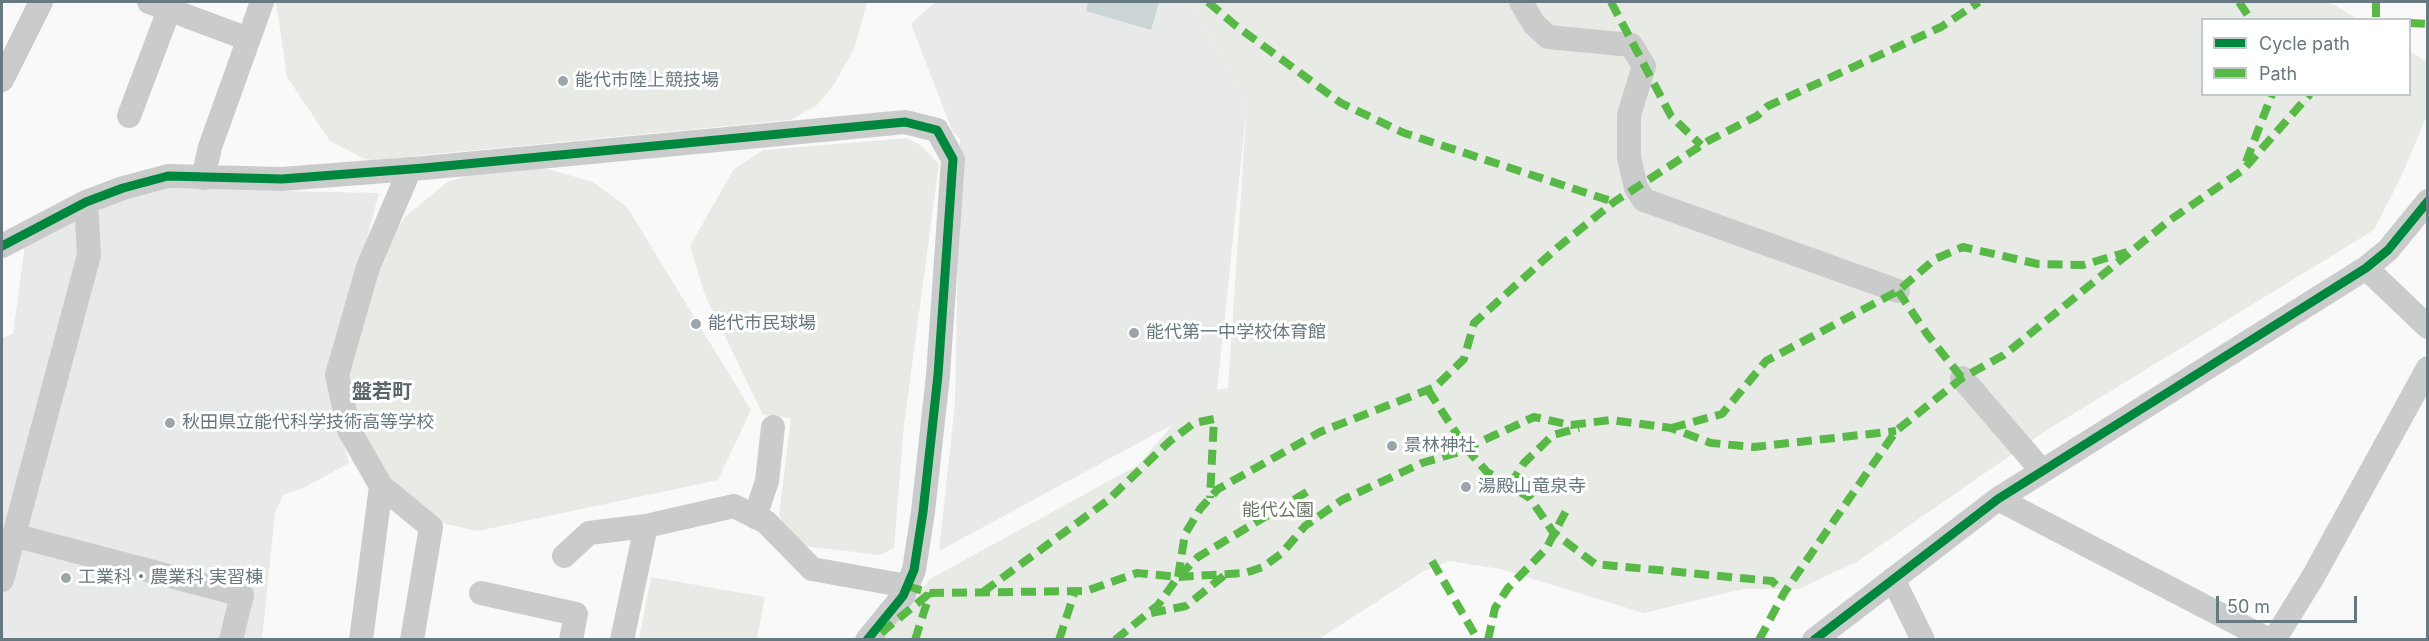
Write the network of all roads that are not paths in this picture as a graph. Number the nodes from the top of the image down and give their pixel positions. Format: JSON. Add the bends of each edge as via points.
{"nodes":[{"id":1,"x":41,"y":2,"type":"edge"},
{"id":2,"x":262,"y":2,"type":"edge"},
{"id":3,"x":1521,"y":2,"type":"edge"},
{"id":4,"x":163,"y":4,"type":"edge"},
{"id":5,"x":248,"y":39,"type":"junction"},
{"id":6,"x":2,"y":80,"type":"edge"},
{"id":7,"x":129,"y":116,"type":"dead end"},
{"id":8,"x":410,"y":169,"type":"junction"},
{"id":9,"x":203,"y":178,"type":"junction"},
{"id":10,"x":2427,"y":201,"type":"edge"},
{"id":11,"x":86,"y":202,"type":"junction"},
{"id":12,"x":2,"y":246,"type":"edge"},
{"id":13,"x":2366,"y":268,"type":"junction"},
{"id":14,"x":1898,"y":291,"type":"dead end"},
{"id":15,"x":2427,"y":327,"type":"edge"},
{"id":16,"x":2427,"y":368,"type":"edge"},
{"id":17,"x":1962,"y":378,"type":"dead end"},
{"id":18,"x":773,"y":428,"type":"dead end"},
{"id":19,"x":2042,"y":471,"type":"junction"},
{"id":20,"x":381,"y":486,"type":"junction"},
{"id":21,"x":1998,"y":499,"type":"junction"},
{"id":22,"x":755,"y":517,"type":"junction"},
{"id":23,"x":646,"y":526,"type":"junction"},
{"id":24,"x":13,"y":535,"type":"junction"},
{"id":25,"x":564,"y":556,"type":"dead end"},
{"id":26,"x":1893,"y":579,"type":"junction"},
{"id":27,"x":2,"y":580,"type":"edge"},
{"id":28,"x":907,"y":586,"type":"junction"},
{"id":29,"x":481,"y":593,"type":"dead end"},
{"id":30,"x":231,"y":639,"type":"edge"},
{"id":31,"x":361,"y":639,"type":"edge"},
{"id":32,"x":412,"y":639,"type":"edge"},
{"id":33,"x":571,"y":639,"type":"edge"},
{"id":34,"x":622,"y":639,"type":"edge"},
{"id":35,"x":867,"y":639,"type":"edge"},
{"id":36,"x":1814,"y":639,"type":"edge"},
{"id":37,"x":1923,"y":639,"type":"edge"},
{"id":38,"x":2269,"y":639,"type":"edge"},
{"id":39,"x":2274,"y":639,"type":"edge"}],
"edges":[{"from":1,"to":6,"type":"street"},
{"from":2,"to":5,"type":"street"},
{"from":3,"to":14,"type":"street","via":[[1534,24],[1548,36],[1631,45],[1644,66],[1629,114],[1629,157],[1636,188],[1644,200]]},
{"from":4,"to":5,"type":"street"},
{"from":4,"to":7,"type":"street"},
{"from":5,"to":9,"type":"street"},
{"from":8,"to":9,"type":"street","via":[[282,179]]},
{"from":8,"to":20,"type":"street","via":[[368,267],[337,375],[349,430]]},
{"from":8,"to":28,"type":"street","via":[[905,122],[937,130],[954,159],[923,512],[914,570]]},
{"from":9,"to":11,"type":"street","via":[[168,176]]},
{"from":10,"to":13,"type":"street","via":[[2388,250]]},
{"from":11,"to":12,"type":"street"},
{"from":11,"to":24,"type":"street","via":[[89,255]]},
{"from":13,"to":15,"type":"street"},
{"from":13,"to":19,"type":"street"},
{"from":16,"to":39,"type":"street","via":[[2313,577]]},
{"from":17,"to":19,"type":"street"},
{"from":18,"to":22,"type":"street","via":[[767,481]]},
{"from":19,"to":21,"type":"street"},
{"from":20,"to":31,"type":"street"},
{"from":20,"to":32,"type":"street","via":[[431,527]]},
{"from":21,"to":26,"type":"street"},
{"from":21,"to":38,"type":"street"},
{"from":22,"to":23,"type":"street","via":[[734,506]]},
{"from":22,"to":28,"type":"street","via":[[766,522],[812,569]]},
{"from":23,"to":25,"type":"street","via":[[589,533]]},
{"from":23,"to":34,"type":"street"},
{"from":24,"to":27,"type":"street"},
{"from":24,"to":30,"type":"street","via":[[242,595]]},
{"from":26,"to":36,"type":"street"},
{"from":26,"to":37,"type":"street"},
{"from":28,"to":35,"type":"street"},
{"from":29,"to":33,"type":"street","via":[[576,614]]}]}
